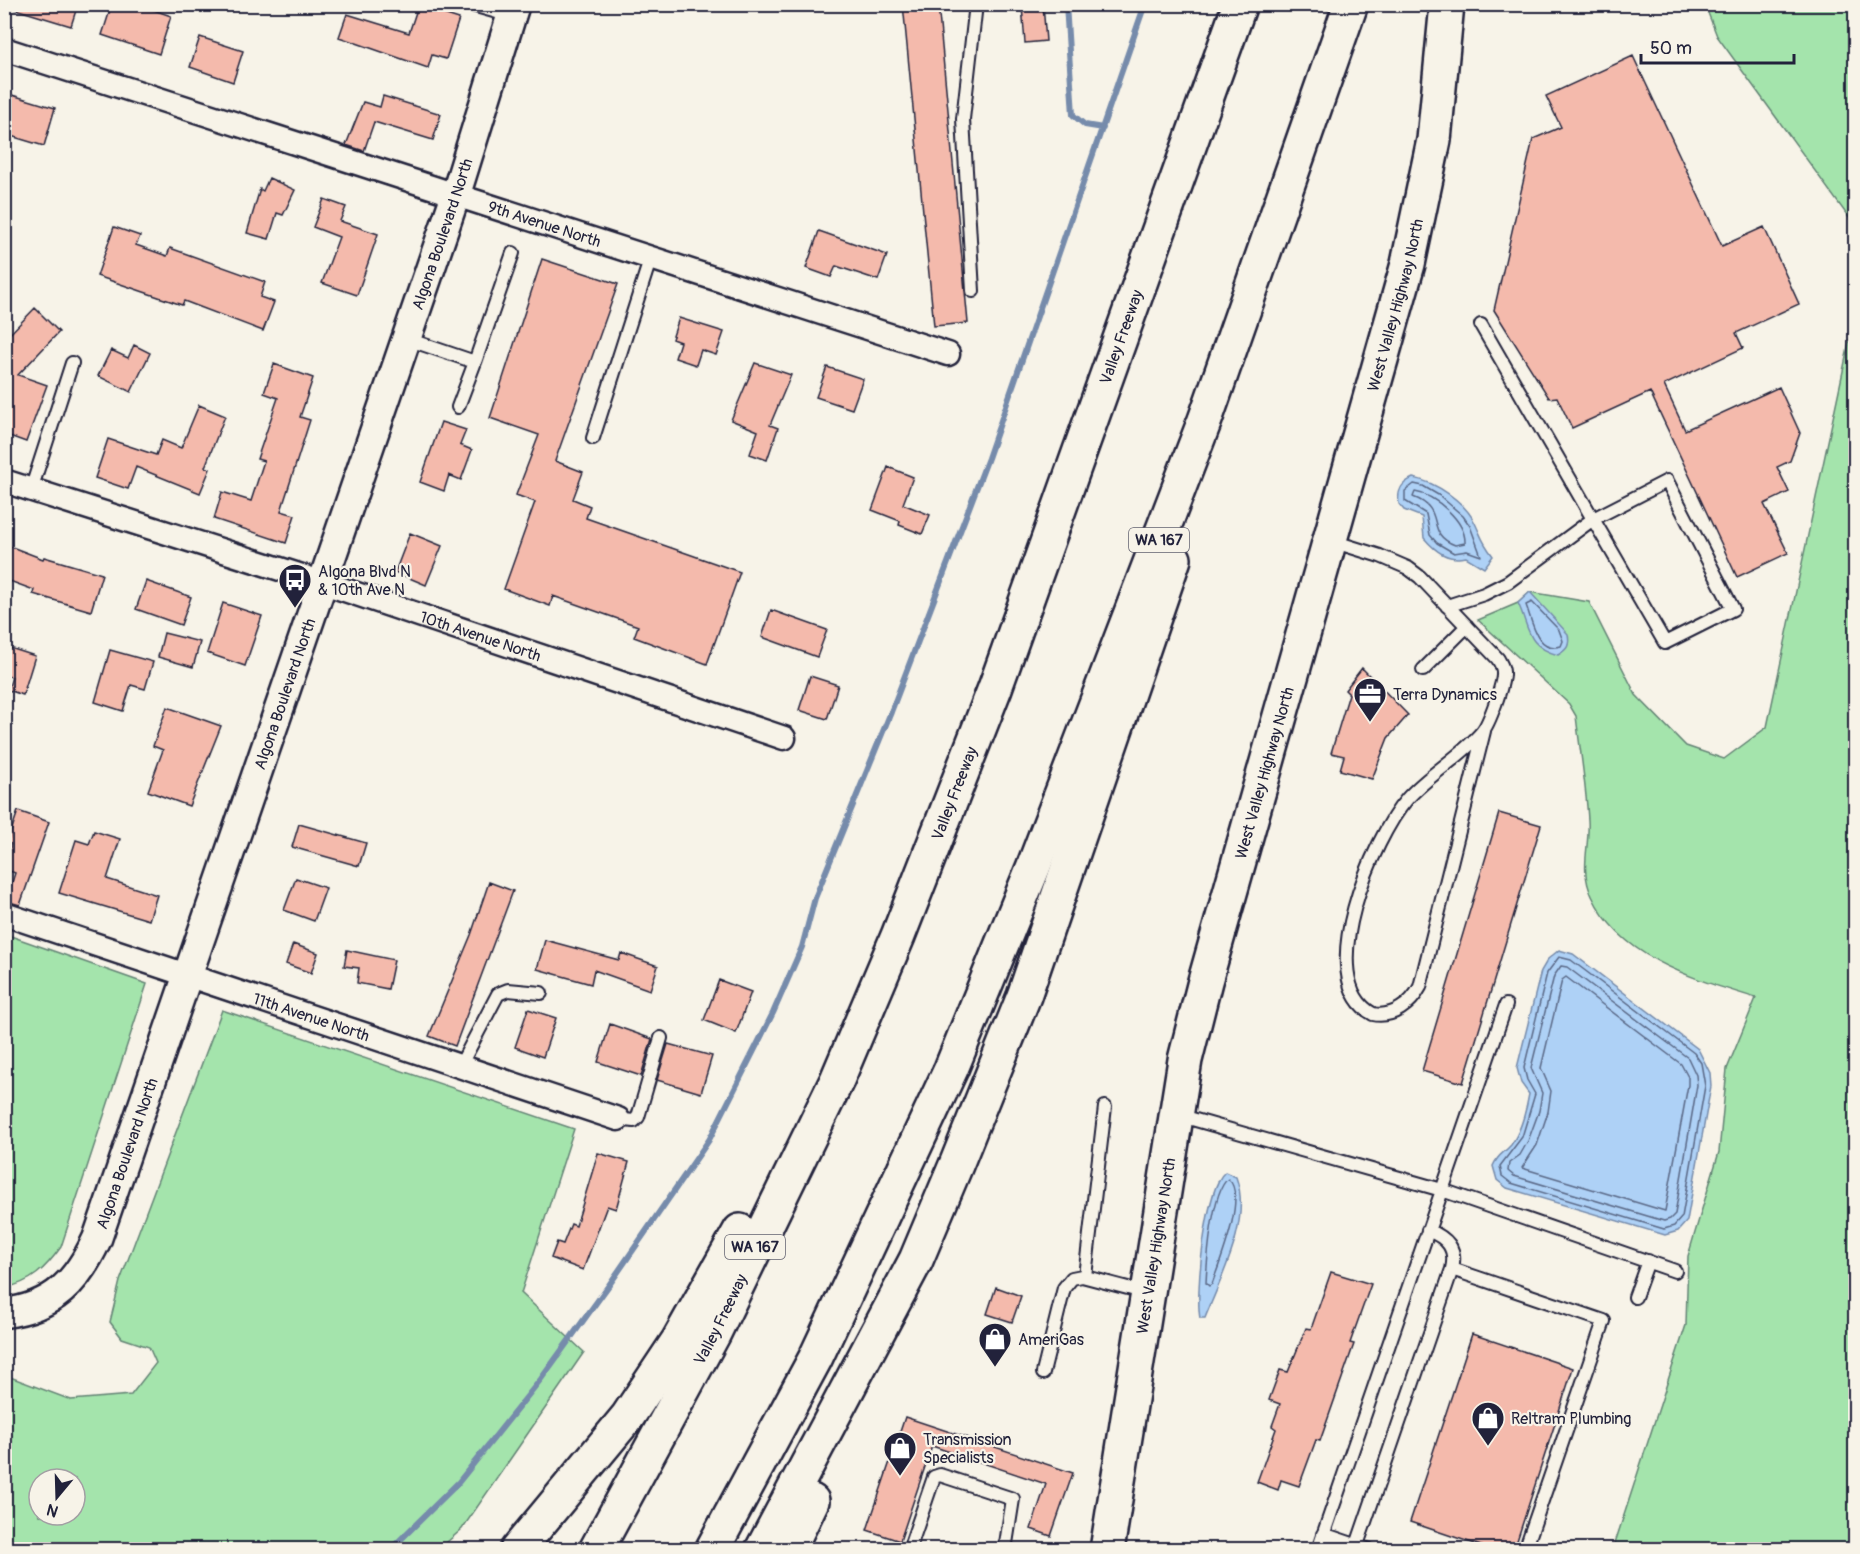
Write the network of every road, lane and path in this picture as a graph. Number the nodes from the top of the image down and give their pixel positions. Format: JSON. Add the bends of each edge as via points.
{"nodes":[{"id":1,"x":469,"y":4,"type":"edge"},
{"id":2,"x":976,"y":4,"type":"edge"},
{"id":3,"x":1240,"y":4,"type":"edge"},
{"id":4,"x":1351,"y":4,"type":"edge"},
{"id":5,"x":1447,"y":4,"type":"edge"},
{"id":6,"x":513,"y":10,"type":"edge"},
{"id":7,"x":4,"y":49,"type":"edge"},
{"id":8,"x":456,"y":194,"type":"junction"},
{"id":9,"x":513,"y":253,"type":"dead end"},
{"id":10,"x":651,"y":257,"type":"junction"},
{"id":11,"x":973,"y":291,"type":"dead end"},
{"id":12,"x":1481,"y":326,"type":"dead end"},
{"id":13,"x":407,"y":339,"type":"junction"},
{"id":14,"x":948,"y":354,"type":"dead end"},
{"id":15,"x":474,"y":362,"type":"junction"},
{"id":16,"x":72,"y":363,"type":"dead end"},
{"id":17,"x":458,"y":407,"type":"dead end"},
{"id":18,"x":1205,"y":420,"type":"junction"},
{"id":19,"x":593,"y":438,"type":"dead end"},
{"id":20,"x":4,"y":482,"type":"edge"},
{"id":21,"x":31,"y":490,"type":"junction"},
{"id":22,"x":1593,"y":519,"type":"junction"},
{"id":23,"x":1331,"y":541,"type":"junction"},
{"id":24,"x":324,"y":584,"type":"junction"},
{"id":25,"x":1447,"y":606,"type":"junction"},
{"id":26,"x":1467,"y":626,"type":"junction"},
{"id":27,"x":1423,"y":670,"type":"dead end"},
{"id":28,"x":1484,"y":731,"type":"junction"},
{"id":29,"x":784,"y":738,"type":"dead end"},
{"id":30,"x":4,"y":914,"type":"edge"},
{"id":31,"x":898,"y":936,"type":"junction"},
{"id":32,"x":188,"y":975,"type":"junction"},
{"id":33,"x":541,"y":993,"type":"dead end"},
{"id":34,"x":1506,"y":1005,"type":"dead end"},
{"id":35,"x":661,"y":1038,"type":"dead end"},
{"id":36,"x":459,"y":1068,"type":"junction"},
{"id":37,"x":1105,"y":1107,"type":"dead end"},
{"id":38,"x":1177,"y":1114,"type":"junction"},
{"id":39,"x":616,"y":1119,"type":"joint"},
{"id":40,"x":1442,"y":1190,"type":"junction"},
{"id":41,"x":1428,"y":1230,"type":"junction"},
{"id":42,"x":916,"y":1260,"type":"junction"},
{"id":43,"x":1648,"y":1261,"type":"junction"},
{"id":44,"x":1452,"y":1269,"type":"junction"},
{"id":45,"x":1675,"y":1271,"type":"dead end"},
{"id":46,"x":1085,"y":1276,"type":"junction"},
{"id":47,"x":1148,"y":1294,"type":"junction"},
{"id":48,"x":1635,"y":1297,"type":"dead end"},
{"id":49,"x":10,"y":1312,"type":"edge"},
{"id":50,"x":1043,"y":1373,"type":"dead end"},
{"id":51,"x":1323,"y":1534,"type":"junction"},
{"id":52,"x":1357,"y":1545,"type":"junction"},
{"id":53,"x":517,"y":1550,"type":"edge"},
{"id":54,"x":596,"y":1550,"type":"edge"},
{"id":55,"x":712,"y":1550,"type":"edge"},
{"id":56,"x":762,"y":1550,"type":"edge"},
{"id":57,"x":788,"y":1550,"type":"edge"},
{"id":58,"x":909,"y":1550,"type":"edge"},
{"id":59,"x":1005,"y":1550,"type":"edge"},
{"id":60,"x":1107,"y":1550,"type":"edge"},
{"id":61,"x":1318,"y":1550,"type":"edge"},
{"id":62,"x":1370,"y":1550,"type":"edge"},
{"id":63,"x":1525,"y":1550,"type":"edge"}],
"edges":[{"from":1,"to":6,"type":"lane"},
{"from":2,"to":11,"type":"lane","via":[[963,119]]},
{"from":3,"to":31,"type":"main road","name":"Valley Freeway","number":"WA 167","via":[[994,688]]},
{"from":4,"to":18,"type":"main road","number":"WA 167"},
{"from":5,"to":23,"type":"main road","name":"West Valley Highway North","via":[[1434,140],[1408,264]]},
{"from":6,"to":8,"type":"street","name":"Algona Boulevard North"},
{"from":7,"to":8,"type":"street","name":"9th Avenue North"},
{"from":8,"to":10,"type":"street","name":"9th Avenue North"},
{"from":8,"to":13,"type":"street","name":"Algona Boulevard North"},
{"from":9,"to":15,"type":"lane"},
{"from":10,"to":14,"type":"street","name":"9th Avenue North"},
{"from":10,"to":19,"type":"lane"},
{"from":12,"to":22,"type":"lane"},
{"from":13,"to":15,"type":"lane"},
{"from":13,"to":24,"type":"street","name":"Algona Boulevard North"},
{"from":15,"to":17,"type":"lane"},
{"from":16,"to":21,"type":"lane"},
{"from":18,"to":42,"type":"main road","via":[[1188,521],[1097,790],[1024,996]]},
{"from":18,"to":55,"type":"main road","number":"WA 167","via":[[1033,868],[951,1069],[814,1359]]},
{"from":20,"to":21,"type":"street","name":"10th Avenue North"},
{"from":21,"to":24,"type":"street","name":"10th Avenue North"},
{"from":22,"to":22,"type":"lane","via":[[1665,643],[1733,609],[1667,481]]},
{"from":22,"to":25,"type":"lane","via":[[1508,582]]},
{"from":23,"to":25,"type":"lane","via":[[1408,568]]},
{"from":23,"to":38,"type":"main road","name":"West Valley Highway North","via":[[1205,981],[1185,1060]]},
{"from":24,"to":29,"type":"street","name":"10th Avenue North"},
{"from":24,"to":32,"type":"street","name":"Algona Boulevard North"},
{"from":25,"to":26,"type":"lane"},
{"from":26,"to":27,"type":"lane"},
{"from":26,"to":28,"type":"lane","via":[[1498,659],[1503,671]]},
{"from":28,"to":28,"type":"lane","via":[[1409,796],[1386,828],[1369,864],[1350,930],[1347,960],[1355,996],[1373,1014],[1386,1015],[1405,1006],[1420,987]]},
{"from":30,"to":32,"type":"street","name":"11th Avenue North"},
{"from":31,"to":53,"type":"main road","via":[[780,1160],[678,1341],[628,1416]]},
{"from":31,"to":54,"type":"main road","name":"Valley Freeway","number":"WA 167","via":[[837,1080],[714,1333]]},
{"from":32,"to":36,"type":"street","name":"11th Avenue North"},
{"from":32,"to":49,"type":"street","name":"Algona Boulevard North","via":[[87,1259],[72,1283],[49,1300]]},
{"from":33,"to":36,"type":"lane","via":[[508,990],[498,994]]},
{"from":34,"to":40,"type":"lane"},
{"from":35,"to":39,"type":"lane","via":[[638,1117],[634,1121]]},
{"from":36,"to":39,"type":"street","name":"11th Avenue North"},
{"from":37,"to":46,"type":"lane"},
{"from":38,"to":40,"type":"lane"},
{"from":38,"to":47,"type":"main road","name":"West Valley Highway North"},
{"from":40,"to":41,"type":"lane"},
{"from":40,"to":43,"type":"lane"},
{"from":41,"to":44,"type":"lane","via":[[1451,1246]]},
{"from":41,"to":51,"type":"lane"},
{"from":42,"to":56,"type":"main road"},
{"from":42,"to":57,"type":"main road","via":[[882,1352]]},
{"from":43,"to":45,"type":"lane"},
{"from":43,"to":48,"type":"lane"},
{"from":44,"to":52,"type":"lane"},
{"from":44,"to":63,"type":"lane","via":[[1604,1321]]},
{"from":46,"to":47,"type":"lane"},
{"from":46,"to":50,"type":"lane","via":[[1072,1278],[1064,1287]]},
{"from":47,"to":60,"type":"main road","name":"West Valley Highway North"},
{"from":51,"to":52,"type":"lane"},
{"from":51,"to":61,"type":"lane"},
{"from":52,"to":62,"type":"lane"},
{"from":58,"to":59,"type":"lane","via":[[934,1477],[940,1475],[1013,1498]]}]}
